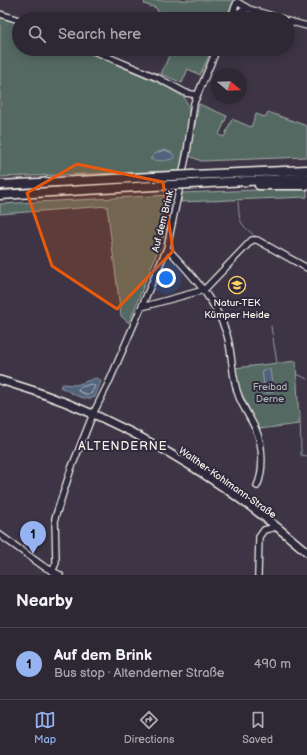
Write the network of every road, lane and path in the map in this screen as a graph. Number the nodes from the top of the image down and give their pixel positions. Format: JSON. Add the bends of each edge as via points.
{"nodes":[{"id":1,"x":248,"y":9,"type":"junction"},
{"id":2,"x":233,"y":12,"type":"edge"},
{"id":3,"x":242,"y":12,"type":"edge"},
{"id":4,"x":258,"y":12,"type":"edge"},
{"id":5,"x":0,"y":14,"type":"edge"},
{"id":6,"x":12,"y":18,"type":"edge"},
{"id":7,"x":295,"y":23,"type":"edge"},
{"id":8,"x":307,"y":26,"type":"edge"},
{"id":9,"x":106,"y":56,"type":"edge"},
{"id":10,"x":214,"y":56,"type":"edge"},
{"id":11,"x":186,"y":93,"type":"junction"},
{"id":12,"x":197,"y":95,"type":"junction"},
{"id":13,"x":194,"y":103,"type":"junction"},
{"id":14,"x":307,"y":170,"type":"edge"},
{"id":15,"x":307,"y":178,"type":"edge"},
{"id":16,"x":234,"y":182,"type":"junction"},
{"id":17,"x":0,"y":184,"type":"edge"},
{"id":18,"x":307,"y":185,"type":"edge"},
{"id":19,"x":0,"y":195,"type":"edge"},
{"id":20,"x":167,"y":248,"type":"junction"},
{"id":21,"x":307,"y":268,"type":"edge"},
{"id":22,"x":204,"y":290,"type":"junction"},
{"id":23,"x":142,"y":307,"type":"junction"},
{"id":24,"x":0,"y":380,"type":"edge"},
{"id":25,"x":93,"y":414,"type":"junction"},
{"id":26,"x":257,"y":486,"type":"dead end"},
{"id":27,"x":276,"y":527,"type":"junction"},
{"id":28,"x":0,"y":535,"type":"edge"},
{"id":29,"x":307,"y":552,"type":"edge"},
{"id":30,"x":56,"y":574,"type":"edge"},
{"id":31,"x":258,"y":575,"type":"edge"}],
"edges":[{"from":1,"to":2,"type":"street","via":[[237,2]]},
{"from":1,"to":3,"type":"street"},
{"from":1,"to":4,"type":"street"},
{"from":5,"to":6,"type":"street"},
{"from":7,"to":8,"type":"street"},
{"from":9,"to":11,"type":"street"},
{"from":10,"to":12,"type":"street","name":"Auf dem Brink"},
{"from":11,"to":12,"type":"street"},
{"from":11,"to":13,"type":"street"},
{"from":12,"to":13,"type":"street","name":"Auf dem Brink"},
{"from":13,"to":20,"type":"street","name":"Auf dem Brink","via":[[187,152]]},
{"from":14,"to":17,"type":"highway","bridge":true},
{"from":15,"to":16,"type":"highway"},
{"from":16,"to":18,"type":"highway","via":[[257,185]]},
{"from":16,"to":19,"type":"highway","bridge":true},
{"from":20,"to":22,"type":"street"},
{"from":20,"to":23,"type":"street","name":"Auf dem Brink"},
{"from":21,"to":22,"type":"street","via":[[257,240],[252,240]]},
{"from":22,"to":23,"type":"street"},
{"from":22,"to":26,"type":"street","via":[[224,326],[237,390],[260,443],[261,479]]},
{"from":23,"to":25,"type":"street","name":"Auf dem Brink"},
{"from":24,"to":25,"type":"main road","name":"Walther-Kohlmann-Straße","via":[[45,394]]},
{"from":25,"to":27,"type":"main road","name":"Walther-Kohlmann-Straße","via":[[130,431],[184,462]]},
{"from":25,"to":30,"type":"street","name":"Auf dem Brink","via":[[54,521]]},
{"from":27,"to":29,"type":"main road","name":"Walther-Kohlmann-Straße"},
{"from":27,"to":31,"type":"street","via":[[264,530],[259,537]]},
{"from":28,"to":30,"type":"street"}]}
